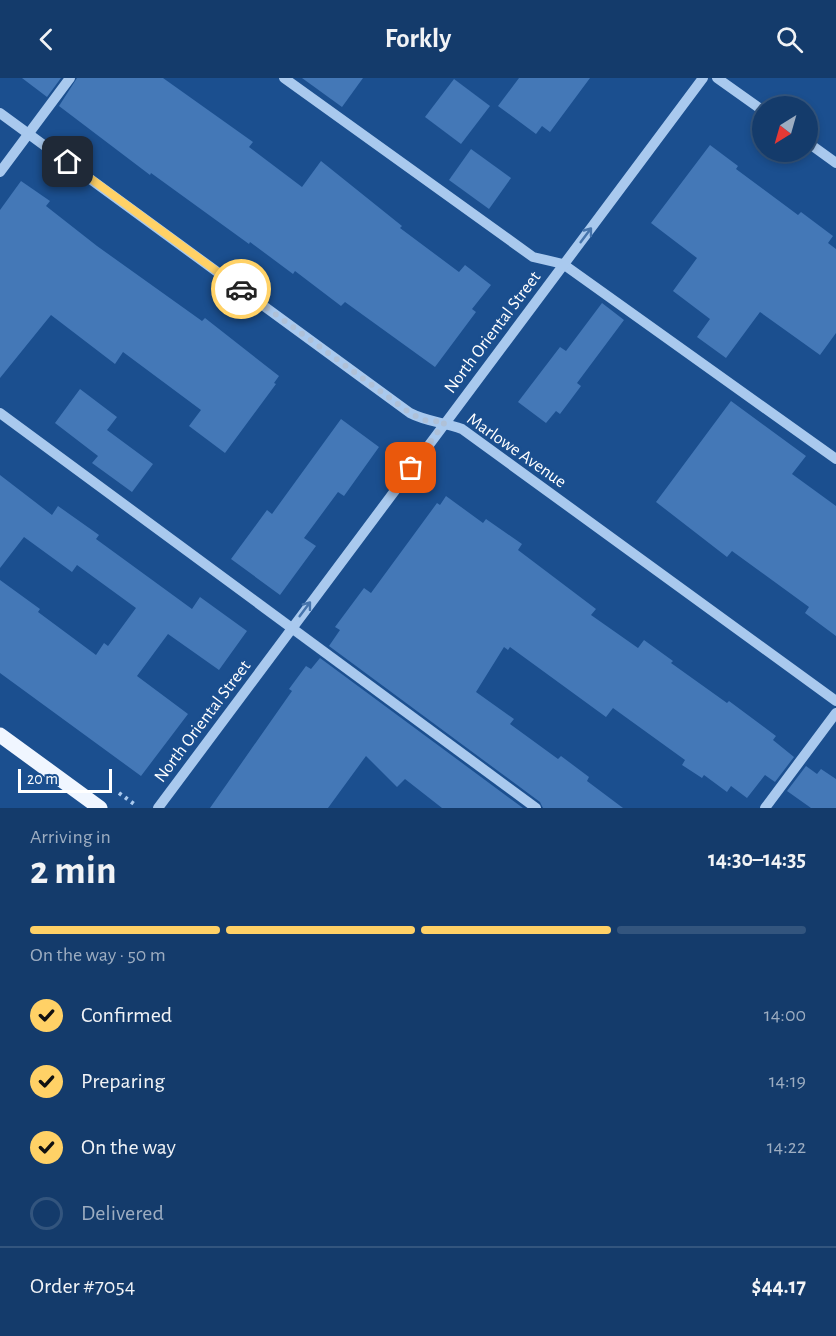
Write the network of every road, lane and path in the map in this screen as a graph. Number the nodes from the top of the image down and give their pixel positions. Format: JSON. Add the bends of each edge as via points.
{"nodes":[{"id":1,"x":70,"y":78,"type":"edge"},
{"id":2,"x":284,"y":78,"type":"edge"},
{"id":3,"x":703,"y":78,"type":"edge"},
{"id":4,"x":717,"y":78,"type":"edge"},
{"id":5,"x":752,"y":103,"type":"edge"},
{"id":6,"x":0,"y":113,"type":"edge"},
{"id":7,"x":30,"y":135,"type":"junction"},
{"id":8,"x":818,"y":150,"type":"edge"},
{"id":9,"x":836,"y":163,"type":"edge"},
{"id":10,"x":0,"y":172,"type":"edge"},
{"id":11,"x":563,"y":264,"type":"junction"},
{"id":12,"x":0,"y":413,"type":"edge"},
{"id":13,"x":445,"y":422,"type":"junction"},
{"id":14,"x":836,"y":459,"type":"edge"},
{"id":15,"x":292,"y":627,"type":"junction"},
{"id":16,"x":836,"y":701,"type":"edge"},
{"id":17,"x":836,"y":713,"type":"edge"},
{"id":18,"x":0,"y":735,"type":"edge"},
{"id":19,"x":100,"y":808,"type":"edge"},
{"id":20,"x":158,"y":808,"type":"edge"},
{"id":21,"x":536,"y":808,"type":"edge"},
{"id":22,"x":765,"y":808,"type":"edge"}],
"edges":[{"from":1,"to":7,"type":"street"},
{"from":2,"to":11,"type":"street","via":[[533,257]]},
{"from":11,"to":3,"type":"street","name":"North Oriental Street","one_way":true},
{"from":4,"to":5,"type":"street"},
{"from":6,"to":7,"type":"street","name":"Marlowe Avenue"},
{"from":7,"to":10,"type":"street"},
{"from":7,"to":13,"type":"street","name":"Marlowe Avenue","via":[[410,413],[423,420]]},
{"from":8,"to":9,"type":"street"},
{"from":11,"to":13,"type":"street","name":"North Oriental Street"},
{"from":11,"to":14,"type":"street"},
{"from":12,"to":15,"type":"street"},
{"from":15,"to":13,"type":"street","name":"North Oriental Street","one_way":true},
{"from":13,"to":16,"type":"street","name":"Marlowe Avenue","via":[[462,429]]},
{"from":15,"to":20,"type":"street","name":"North Oriental Street"},
{"from":15,"to":21,"type":"street"},
{"from":17,"to":22,"type":"street"},
{"from":18,"to":19,"type":"main road"}]}
